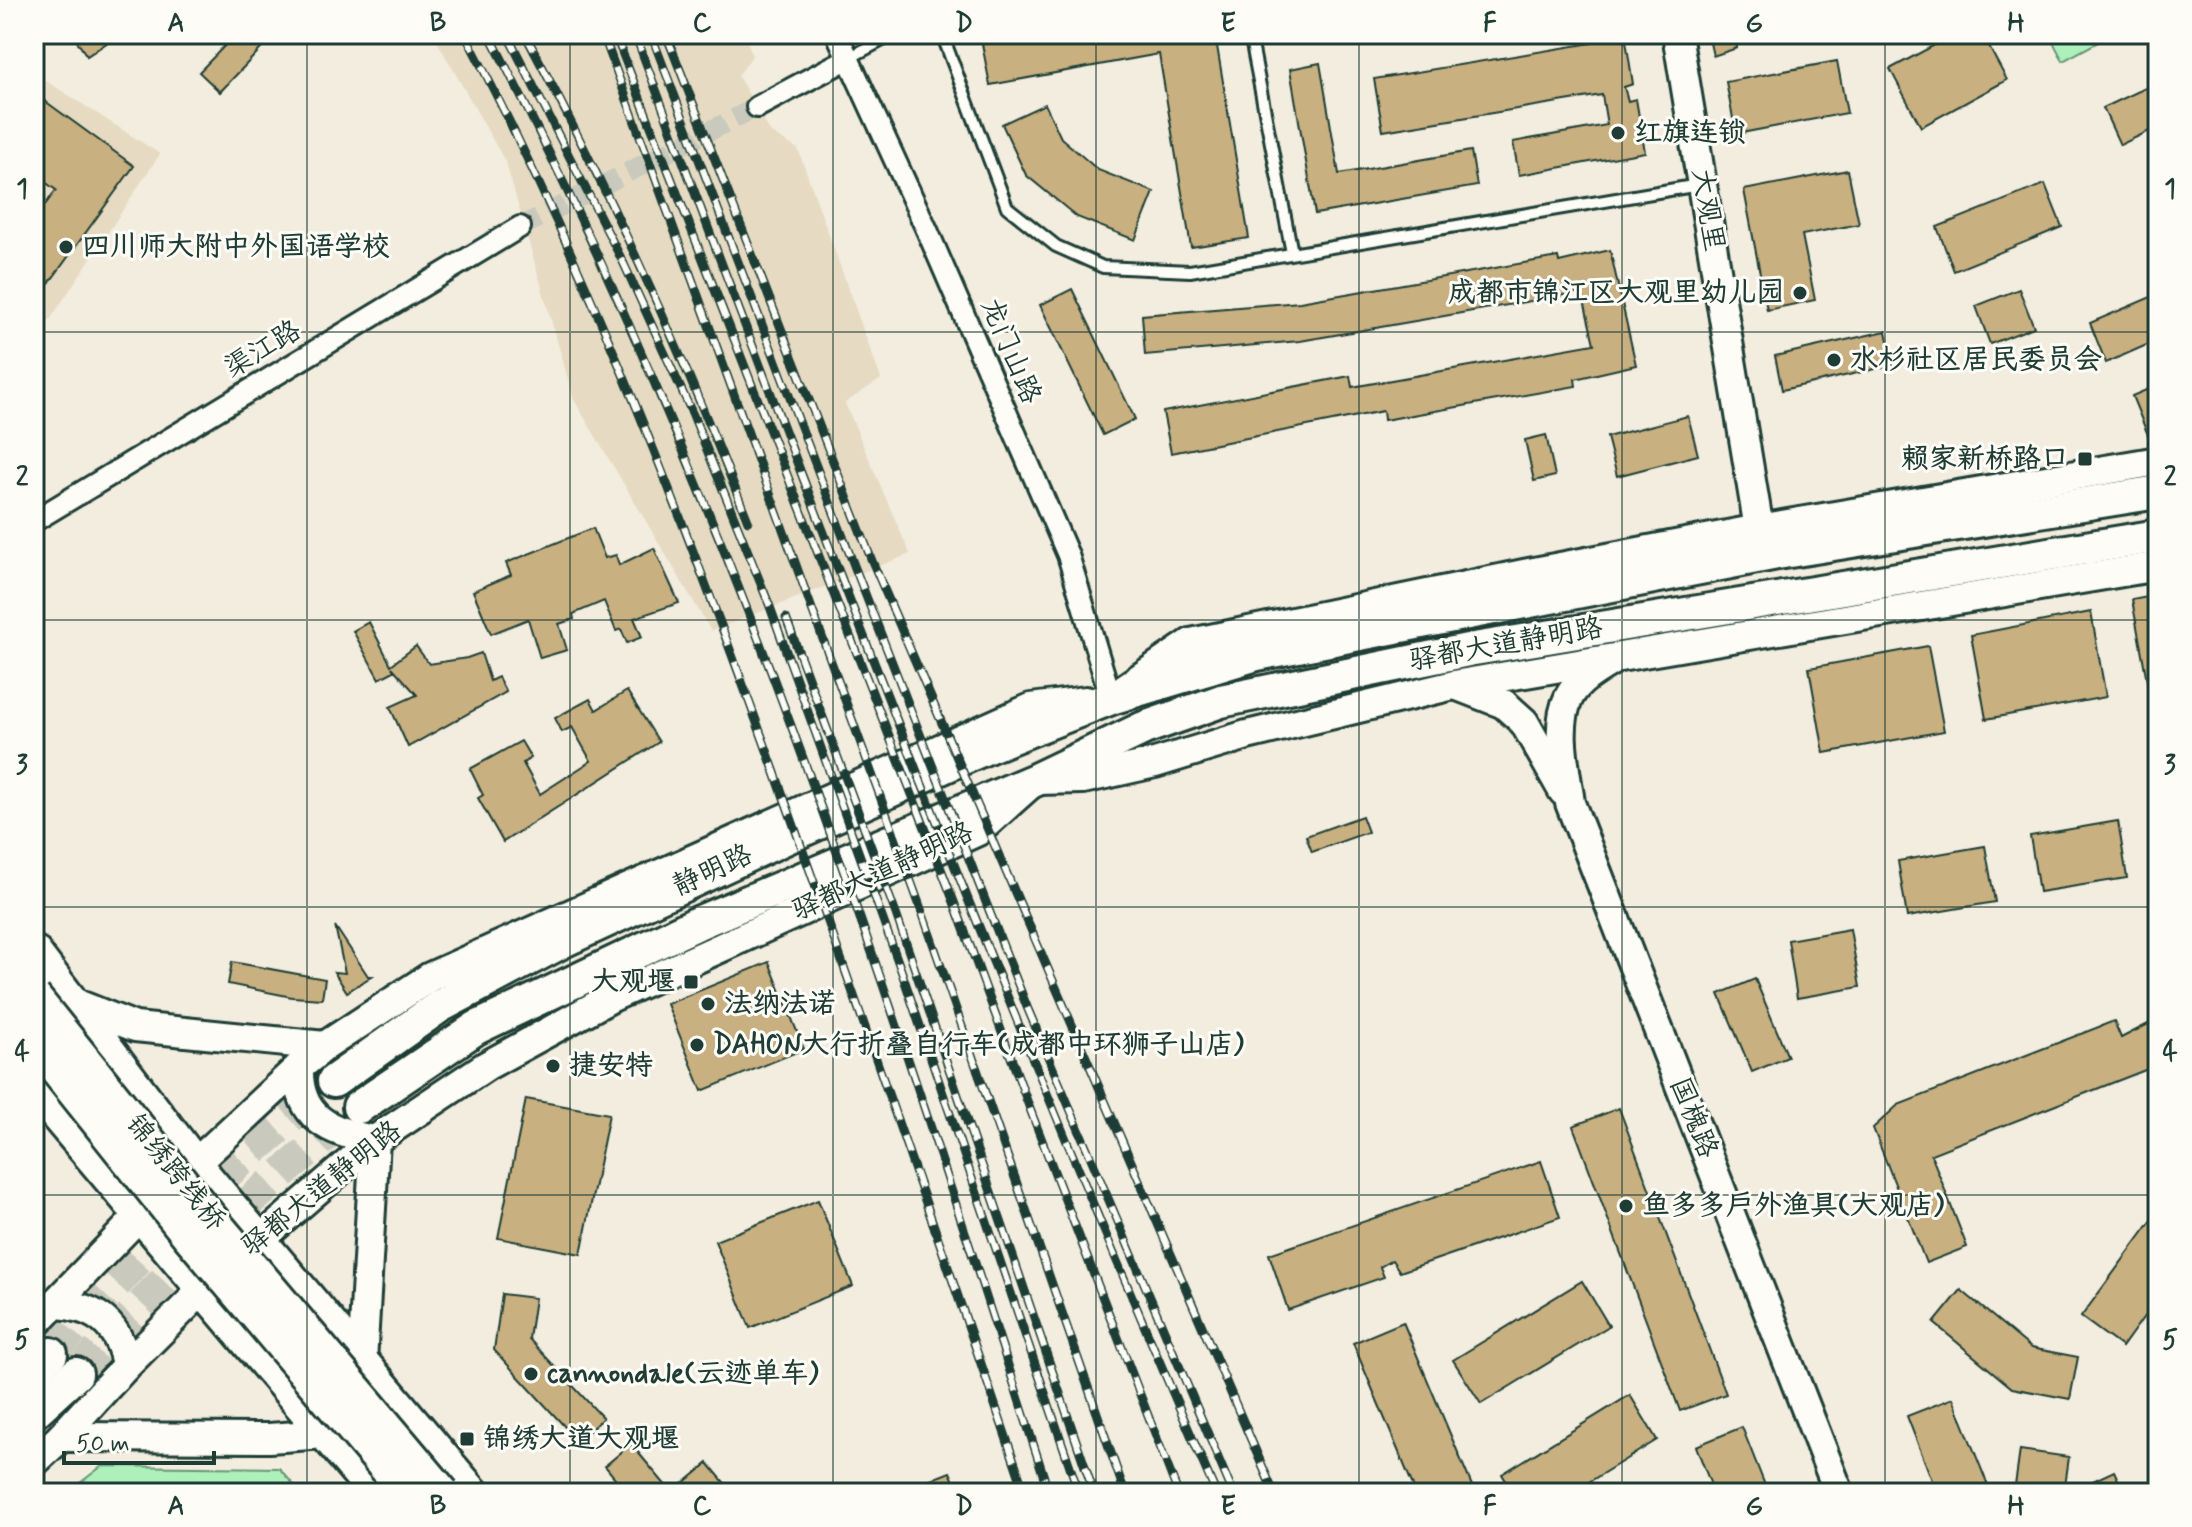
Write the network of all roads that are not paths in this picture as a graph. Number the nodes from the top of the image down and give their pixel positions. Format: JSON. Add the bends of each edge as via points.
{"nodes":[{"id":1,"x":837,"y":34,"type":"edge"},
{"id":2,"x":894,"y":34,"type":"edge"},
{"id":3,"x":942,"y":34,"type":"edge"},
{"id":4,"x":1250,"y":34,"type":"edge"},
{"id":5,"x":1677,"y":34,"type":"edge"},
{"id":6,"x":847,"y":59,"type":"junction"},
{"id":7,"x":757,"y":107,"type":"tunnel mouth"},
{"id":8,"x":1703,"y":184,"type":"junction"},
{"id":9,"x":520,"y":227,"type":"tunnel mouth"},
{"id":10,"x":1292,"y":253,"type":"junction"},
{"id":11,"x":2158,"y":461,"type":"edge"},
{"id":12,"x":2158,"y":492,"type":"edge"},
{"id":13,"x":34,"y":521,"type":"edge"},
{"id":14,"x":1759,"y":529,"type":"junction"},
{"id":15,"x":2158,"y":536,"type":"edge"},
{"id":16,"x":2158,"y":566,"type":"edge"},
{"id":17,"x":1622,"y":655,"type":"junction"},
{"id":18,"x":1454,"y":685,"type":"junction"},
{"id":19,"x":1111,"y":698,"type":"junction"},
{"id":20,"x":1035,"y":780,"type":"junction"},
{"id":21,"x":1570,"y":803,"type":"junction"},
{"id":22,"x":34,"y":952,"type":"edge"},
{"id":23,"x":34,"y":997,"type":"edge"},
{"id":24,"x":72,"y":1002,"type":"junction"},
{"id":25,"x":34,"y":1042,"type":"edge"},
{"id":26,"x":325,"y":1046,"type":"junction"},
{"id":27,"x":299,"y":1067,"type":"junction"},
{"id":28,"x":334,"y":1081,"type":"tunnel mouth"},
{"id":29,"x":34,"y":1089,"type":"edge"},
{"id":30,"x":359,"y":1107,"type":"tunnel mouth"},
{"id":31,"x":375,"y":1140,"type":"junction"},
{"id":32,"x":196,"y":1165,"type":"junction"},
{"id":33,"x":141,"y":1214,"type":"junction"},
{"id":34,"x":258,"y":1241,"type":"junction"},
{"id":35,"x":204,"y":1288,"type":"junction"},
{"id":36,"x":55,"y":1304,"type":"junction"},
{"id":37,"x":34,"y":1325,"type":"edge"},
{"id":38,"x":362,"y":1362,"type":"junction"},
{"id":39,"x":126,"y":1366,"type":"junction"},
{"id":40,"x":76,"y":1374,"type":"tunnel mouth"},
{"id":41,"x":34,"y":1412,"type":"edge"},
{"id":42,"x":325,"y":1434,"type":"junction"},
{"id":43,"x":61,"y":1437,"type":"junction"},
{"id":44,"x":34,"y":1462,"type":"edge"},
{"id":45,"x":375,"y":1493,"type":"edge"},
{"id":46,"x":407,"y":1493,"type":"edge"},
{"id":47,"x":443,"y":1493,"type":"edge"},
{"id":48,"x":473,"y":1493,"type":"edge"},
{"id":49,"x":1839,"y":1493,"type":"edge"}],
"edges":[{"from":1,"to":6,"type":"street","name":"龙门山路"},
{"from":2,"to":6,"type":"lane"},
{"from":3,"to":10,"type":"lane","via":[[1007,207],[1056,246],[1103,267],[1190,271]]},
{"from":4,"to":10,"type":"lane"},
{"from":5,"to":8,"type":"street","name":"大观里"},
{"from":6,"to":7,"type":"street"},
{"from":6,"to":19,"type":"street","name":"龙门山路","via":[[1068,555]]},
{"from":8,"to":10,"type":"lane"},
{"from":8,"to":14,"type":"street","name":"大观里"},
{"from":9,"to":13,"type":"street","name":"渠江路"},
{"from":11,"to":14,"type":"street"},
{"from":12,"to":19,"type":"main road","name":"驿都大道静明路","via":[[1777,553],[1272,651]]},
{"from":14,"to":19,"type":"street","via":[[1191,643]]},
{"from":15,"to":20,"type":"main road","name":"驿都大道静明路","via":[[1468,650],[1268,690],[1144,728]]},
{"from":16,"to":17,"type":"street"},
{"from":17,"to":18,"type":"street"},
{"from":17,"to":21,"type":"street","name":"国槐路","via":[[1590,673],[1569,696],[1563,740]]},
{"from":18,"to":20,"type":"street","via":[[1155,763],[1083,779]]},
{"from":18,"to":21,"type":"street","via":[[1504,704],[1524,722]]},
{"from":19,"to":26,"type":"street","name":"驿都大道静明路","via":[[1031,708],[960,738],[430,977]]},
{"from":19,"to":28,"type":"main road","name":"静明路","via":[[936,770],[565,940],[440,1006]]},
{"from":20,"to":30,"type":"main road","name":"静明路","via":[[700,922],[476,1028]]},
{"from":20,"to":31,"type":"street","name":"驿都大道静明路","via":[[978,831],[612,997],[486,1066]]},
{"from":21,"to":49,"type":"street","name":"国槐路"},
{"from":22,"to":24,"type":"main road"},
{"from":23,"to":47,"type":"main road","name":"锦绣跨线桥","bridge":true,"via":[[210,1217]]},
{"from":24,"to":26,"type":"street","via":[[135,1027]]},
{"from":24,"to":32,"type":"main road"},
{"from":25,"to":46,"type":"main road","name":"锦绣跨线桥","bridge":true,"via":[[188,1235]]},
{"from":26,"to":27,"type":"street","name":"驿都大道静明路"},
{"from":27,"to":31,"type":"street","via":[[298,1087],[313,1114],[346,1136]]},
{"from":27,"to":32,"type":"street","name":"驿都大道静明路"},
{"from":29,"to":33,"type":"main road"},
{"from":31,"to":34,"type":"street","name":"驿都大道静明路"},
{"from":31,"to":38,"type":"street"},
{"from":32,"to":33,"type":"street","name":"驿都大道静明路"},
{"from":32,"to":34,"type":"main road"},
{"from":33,"to":35,"type":"main road"},
{"from":33,"to":36,"type":"street","name":"驿都大道静明路"},
{"from":34,"to":35,"type":"street","name":"驿都大道静明路"},
{"from":34,"to":38,"type":"main road"},
{"from":35,"to":39,"type":"street","name":"驿都大道静明路"},
{"from":35,"to":42,"type":"main road"},
{"from":36,"to":37,"type":"street","name":"驿都大道静明路"},
{"from":36,"to":39,"type":"street","via":[[96,1313],[123,1346]]},
{"from":38,"to":48,"type":"main road"},
{"from":39,"to":43,"type":"street","name":"驿都大道静明路"},
{"from":40,"to":41,"type":"main road"},
{"from":42,"to":43,"type":"street"},
{"from":42,"to":45,"type":"main road"},
{"from":43,"to":44,"type":"street","name":"驿都大道静明路"}]}
